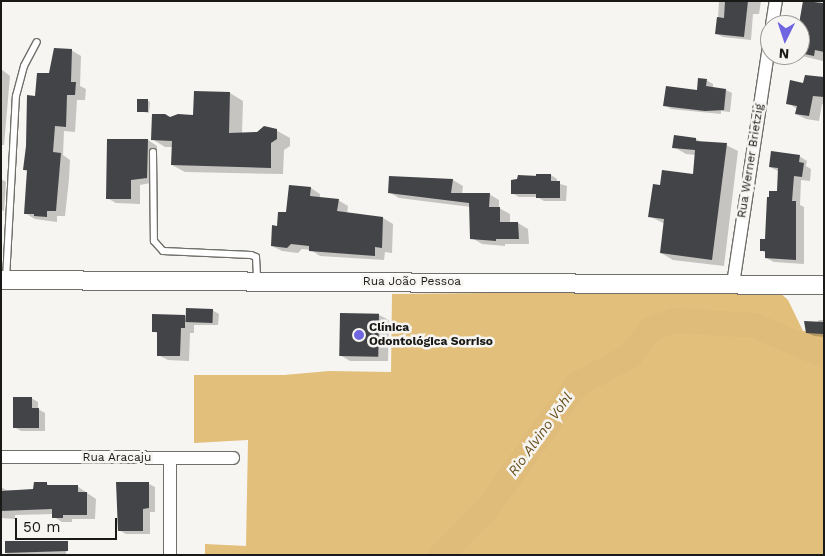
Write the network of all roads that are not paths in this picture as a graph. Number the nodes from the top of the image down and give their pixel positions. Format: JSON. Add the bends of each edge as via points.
{"nodes":[{"id":1,"x":776,"y":1,"type":"edge"},
{"id":2,"x":774,"y":15,"type":"edge"},
{"id":3,"x":37,"y":42,"type":"dead end"},
{"id":4,"x":766,"y":65,"type":"edge"},
{"id":5,"x":153,"y":152,"type":"dead end"},
{"id":6,"x":4,"y":280,"type":"edge"},
{"id":7,"x":257,"y":282,"type":"junction"},
{"id":8,"x":733,"y":284,"type":"junction"},
{"id":9,"x":824,"y":285,"type":"edge"},
{"id":10,"x":1,"y":457,"type":"edge"},
{"id":11,"x":170,"y":458,"type":"junction"},
{"id":12,"x":233,"y":458,"type":"dead end"},
{"id":13,"x":170,"y":555,"type":"edge"}],
"edges":[{"from":1,"to":2,"type":"street"},
{"from":3,"to":6,"type":"lane","via":[[24,66],[16,96]]},
{"from":4,"to":8,"type":"street","name":"Rua Werner Brietzig"},
{"from":5,"to":7,"type":"lane","via":[[154,240],[163,252],[251,255],[256,257]]},
{"from":6,"to":7,"type":"street","name":"Rua João Pessoa"},
{"from":7,"to":8,"type":"street","name":"Rua João Pessoa"},
{"from":8,"to":9,"type":"street","name":"Rua João Pessoa"},
{"from":10,"to":11,"type":"street","name":"Rua Aracaju"},
{"from":11,"to":12,"type":"street","name":"Rua Aracaju"},
{"from":11,"to":13,"type":"street"}]}
